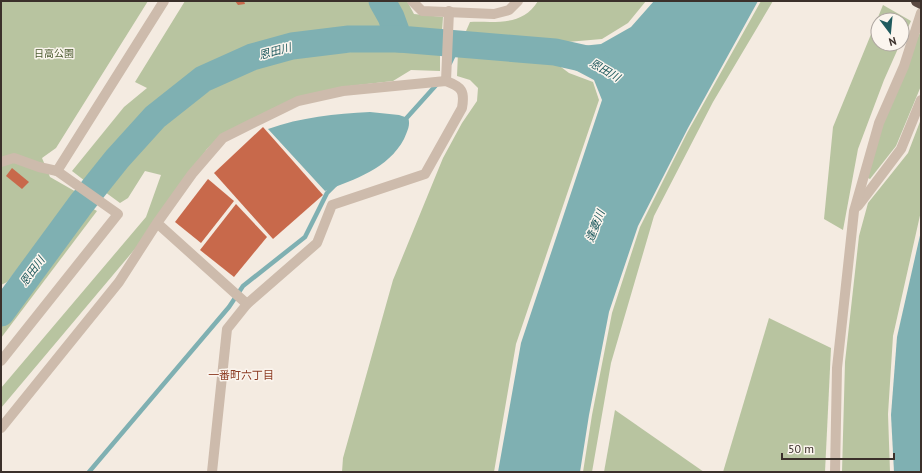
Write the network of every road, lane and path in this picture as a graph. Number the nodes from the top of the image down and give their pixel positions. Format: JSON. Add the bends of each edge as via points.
{"nodes":[{"id":1,"x":164,"y":1,"type":"edge"},
{"id":2,"x":412,"y":1,"type":"edge"},
{"id":3,"x":518,"y":1,"type":"edge"},
{"id":4,"x":920,"y":5,"type":"edge"},
{"id":5,"x":449,"y":11,"type":"junction"},
{"id":6,"x":446,"y":81,"type":"junction"},
{"id":7,"x":921,"y":100,"type":"edge"},
{"id":8,"x":1,"y":162,"type":"edge"},
{"id":9,"x":57,"y":171,"type":"junction"},
{"id":10,"x":854,"y":211,"type":"junction"},
{"id":11,"x":157,"y":223,"type":"junction"},
{"id":12,"x":245,"y":303,"type":"junction"},
{"id":13,"x":1,"y":361,"type":"edge"},
{"id":14,"x":1,"y":428,"type":"edge"},
{"id":15,"x":212,"y":472,"type":"edge"},
{"id":16,"x":834,"y":472,"type":"edge"}],
"edges":[{"from":1,"to":9,"type":"street"},
{"from":2,"to":5,"type":"street","via":[[422,11]]},
{"from":3,"to":5,"type":"street","via":[[509,10],[494,14]]},
{"from":4,"to":10,"type":"street","via":[[904,66],[879,123]]},
{"from":5,"to":6,"type":"street"},
{"from":6,"to":11,"type":"street","via":[[343,91],[298,101],[253,123],[223,138],[192,174]]},
{"from":6,"to":12,"type":"street","via":[[456,85],[462,92],[462,108],[425,174],[332,205],[317,243]]},
{"from":7,"to":10,"type":"street","via":[[901,149]]},
{"from":8,"to":9,"type":"street","via":[[14,158]]},
{"from":9,"to":13,"type":"street","via":[[118,214]]},
{"from":10,"to":16,"type":"street","via":[[837,368]]},
{"from":11,"to":12,"type":"street"},
{"from":11,"to":14,"type":"street","via":[[119,282]]},
{"from":12,"to":15,"type":"street","via":[[227,329]]}]}
